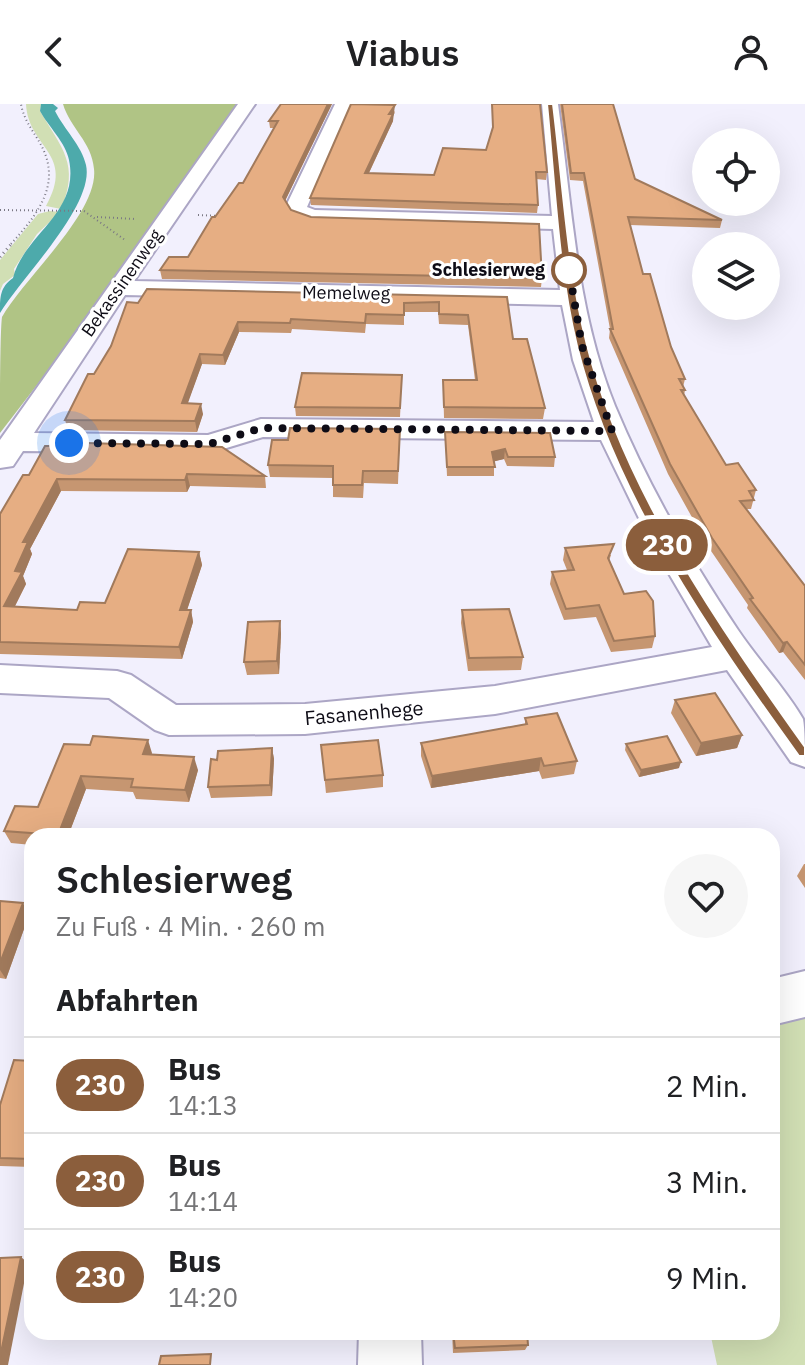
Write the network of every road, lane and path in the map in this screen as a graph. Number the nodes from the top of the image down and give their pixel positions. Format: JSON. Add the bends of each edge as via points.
{"nodes":[{"id":1,"x":21,"y":104,"type":"edge"},
{"id":2,"x":247,"y":104,"type":"edge"},
{"id":3,"x":343,"y":104,"type":"edge"},
{"id":4,"x":550,"y":104,"type":"edge"},
{"id":5,"x":0,"y":210,"type":"edge"},
{"id":6,"x":39,"y":210,"type":"junction"},
{"id":7,"x":170,"y":215,"type":"junction"},
{"id":8,"x":227,"y":216,"type":"edge"},
{"id":9,"x":565,"y":223,"type":"junction"},
{"id":10,"x":0,"y":257,"type":"edge"},
{"id":11,"x":139,"y":257,"type":"junction"},
{"id":12,"x":118,"y":288,"type":"junction"},
{"id":13,"x":575,"y":298,"type":"junction"},
{"id":14,"x":612,"y":431,"type":"junction"},
{"id":15,"x":6,"y":453,"type":"edge"},
{"id":16,"x":734,"y":656,"type":"junction"},
{"id":17,"x":0,"y":679,"type":"edge"},
{"id":18,"x":805,"y":751,"type":"edge"},
{"id":19,"x":805,"y":994,"type":"edge"},
{"id":20,"x":780,"y":1000,"type":"edge"},
{"id":21,"x":390,"y":1340,"type":"edge"},
{"id":22,"x":390,"y":1365,"type":"edge"}],
"edges":[{"from":1,"to":6,"type":"path","via":[[52,171],[50,190]]},
{"from":2,"to":7,"type":"street","name":"Bekassinenweg"},
{"from":3,"to":9,"type":"street","via":[[296,206],[300,211],[312,216]]},
{"from":4,"to":9,"type":"street"},
{"from":5,"to":6,"type":"path"},
{"from":6,"to":10,"type":"path"},
{"from":6,"to":11,"type":"path","via":[[84,211],[124,239]]},
{"from":7,"to":8,"type":"path"},
{"from":7,"to":11,"type":"street","name":"Bekassinenweg"},
{"from":9,"to":13,"type":"street"},
{"from":11,"to":12,"type":"street","name":"Bekassinenweg"},
{"from":12,"to":13,"type":"street","name":"Memelweg"},
{"from":12,"to":15,"type":"street","name":"Bekassinenweg"},
{"from":13,"to":14,"type":"street","via":[[582,346]]},
{"from":14,"to":15,"type":"street","via":[[261,428],[210,444]]},
{"from":14,"to":16,"type":"street","via":[[659,531]]},
{"from":16,"to":17,"type":"street","name":"Fasanenhege","via":[[495,700],[305,719],[169,720],[117,685]]},
{"from":16,"to":18,"type":"street"},
{"from":19,"to":20,"type":"street"},
{"from":21,"to":22,"type":"street"}]}
